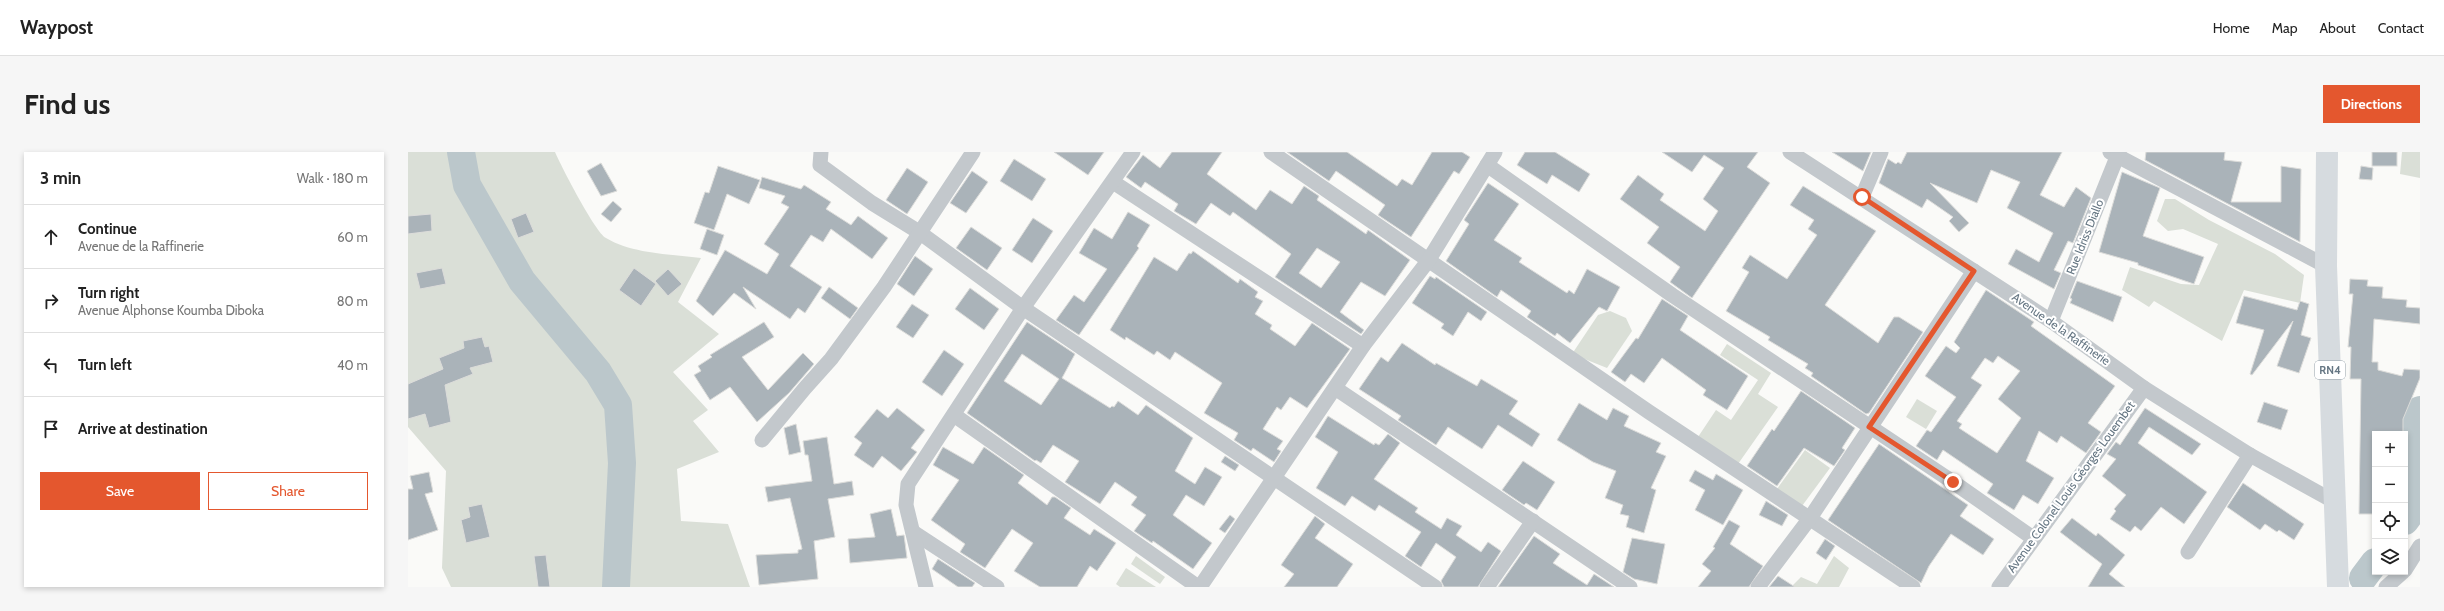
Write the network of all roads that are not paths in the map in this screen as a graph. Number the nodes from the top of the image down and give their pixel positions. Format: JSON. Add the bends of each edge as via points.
{"nodes":[{"id":1,"x":821,"y":152,"type":"edge"},
{"id":2,"x":973,"y":152,"type":"edge"},
{"id":3,"x":1133,"y":152,"type":"edge"},
{"id":4,"x":1271,"y":152,"type":"edge"},
{"id":5,"x":1495,"y":152,"type":"edge"},
{"id":6,"x":1790,"y":152,"type":"edge"},
{"id":7,"x":1881,"y":152,"type":"edge"},
{"id":8,"x":2327,"y":152,"type":"edge"},
{"id":9,"x":2116,"y":153,"type":"edge"},
{"id":10,"x":1487,"y":165,"type":"junction"},
{"id":11,"x":1113,"y":182,"type":"junction"},
{"id":12,"x":1862,"y":197,"type":"junction"},
{"id":13,"x":919,"y":232,"type":"junction"},
{"id":14,"x":1428,"y":260,"type":"junction"},
{"id":15,"x":2326,"y":266,"type":"junction"},
{"id":16,"x":1974,"y":271,"type":"junction"},
{"id":17,"x":1023,"y":308,"type":"junction"},
{"id":18,"x":2051,"y":321,"type":"junction"},
{"id":19,"x":1363,"y":346,"type":"junction"},
{"id":20,"x":1335,"y":388,"type":"junction"},
{"id":21,"x":2144,"y":388,"type":"junction"},
{"id":22,"x":954,"y":414,"type":"junction"},
{"id":23,"x":1869,"y":427,"type":"junction"},
{"id":24,"x":762,"y":440,"type":"dead end"},
{"id":25,"x":2250,"y":455,"type":"junction"},
{"id":26,"x":1274,"y":478,"type":"junction"},
{"id":27,"x":2335,"y":502,"type":"junction"},
{"id":28,"x":1810,"y":518,"type":"junction"},
{"id":29,"x":1533,"y":521,"type":"junction"},
{"id":30,"x":913,"y":532,"type":"junction"},
{"id":31,"x":2032,"y":538,"type":"junction"},
{"id":32,"x":2420,"y":546,"type":"edge"},
{"id":33,"x":2188,"y":552,"type":"dead end"},
{"id":34,"x":2408,"y":565,"type":"edge"},
{"id":35,"x":2400,"y":575,"type":"edge"},
{"id":36,"x":926,"y":587,"type":"edge"},
{"id":37,"x":997,"y":587,"type":"edge"},
{"id":38,"x":1199,"y":587,"type":"edge"},
{"id":39,"x":1435,"y":587,"type":"edge"},
{"id":40,"x":1487,"y":587,"type":"edge"},
{"id":41,"x":1630,"y":587,"type":"edge"},
{"id":42,"x":1758,"y":587,"type":"edge"},
{"id":43,"x":1913,"y":587,"type":"edge"},
{"id":44,"x":1999,"y":587,"type":"edge"},
{"id":45,"x":2338,"y":587,"type":"edge"},
{"id":46,"x":2386,"y":587,"type":"edge"}],
"edges":[{"from":1,"to":13,"type":"street","via":[[820,165],[872,203]]},
{"from":2,"to":13,"type":"street"},
{"from":3,"to":11,"type":"street"},
{"from":4,"to":14,"type":"street"},
{"from":5,"to":10,"type":"street"},
{"from":6,"to":12,"type":"street","name":"Avenue de la Raffinerie"},
{"from":7,"to":12,"type":"street"},
{"from":8,"to":15,"type":"highway","number":"RN4"},
{"from":9,"to":15,"type":"street"},
{"from":9,"to":18,"type":"street","name":"Rue Idriss Diallo"},
{"from":10,"to":14,"type":"street"},
{"from":10,"to":23,"type":"street","via":[[1672,295]]},
{"from":11,"to":17,"type":"street"},
{"from":11,"to":19,"type":"street"},
{"from":12,"to":16,"type":"street","name":"Avenue de la Raffinerie"},
{"from":13,"to":17,"type":"street"},
{"from":13,"to":24,"type":"street","via":[[884,287],[831,359]]},
{"from":14,"to":19,"type":"street"},
{"from":14,"to":28,"type":"street","via":[[1649,412]]},
{"from":15,"to":27,"type":"highway","number":"RN4"},
{"from":16,"to":18,"type":"street","name":"Avenue de la Raffinerie"},
{"from":16,"to":23,"type":"street"},
{"from":17,"to":22,"type":"street"},
{"from":17,"to":26,"type":"street"},
{"from":18,"to":21,"type":"street","name":"Avenue de la Raffinerie"},
{"from":19,"to":20,"type":"street"},
{"from":20,"to":26,"type":"street"},
{"from":20,"to":29,"type":"street"},
{"from":21,"to":25,"type":"street","name":"Avenue de la Raffinerie"},
{"from":21,"to":31,"type":"street","name":"Avenue Colonel Louis Géorges Louembet"},
{"from":22,"to":30,"type":"street","via":[[908,484],[906,505]]},
{"from":22,"to":38,"type":"street"},
{"from":23,"to":28,"type":"street"},
{"from":23,"to":31,"type":"street"},
{"from":25,"to":27,"type":"street","name":"Avenue de la Raffinerie"},
{"from":25,"to":33,"type":"street"},
{"from":26,"to":38,"type":"street"},
{"from":26,"to":39,"type":"street"},
{"from":27,"to":45,"type":"highway","number":"RN4"},
{"from":28,"to":42,"type":"street"},
{"from":28,"to":43,"type":"street"},
{"from":29,"to":40,"type":"street"},
{"from":29,"to":41,"type":"street"},
{"from":30,"to":36,"type":"street"},
{"from":30,"to":37,"type":"street"},
{"from":31,"to":44,"type":"street","name":"Avenue Colonel Louis Géorges Louembet"},
{"from":32,"to":34,"type":"street"},
{"from":35,"to":46,"type":"street"}]}
